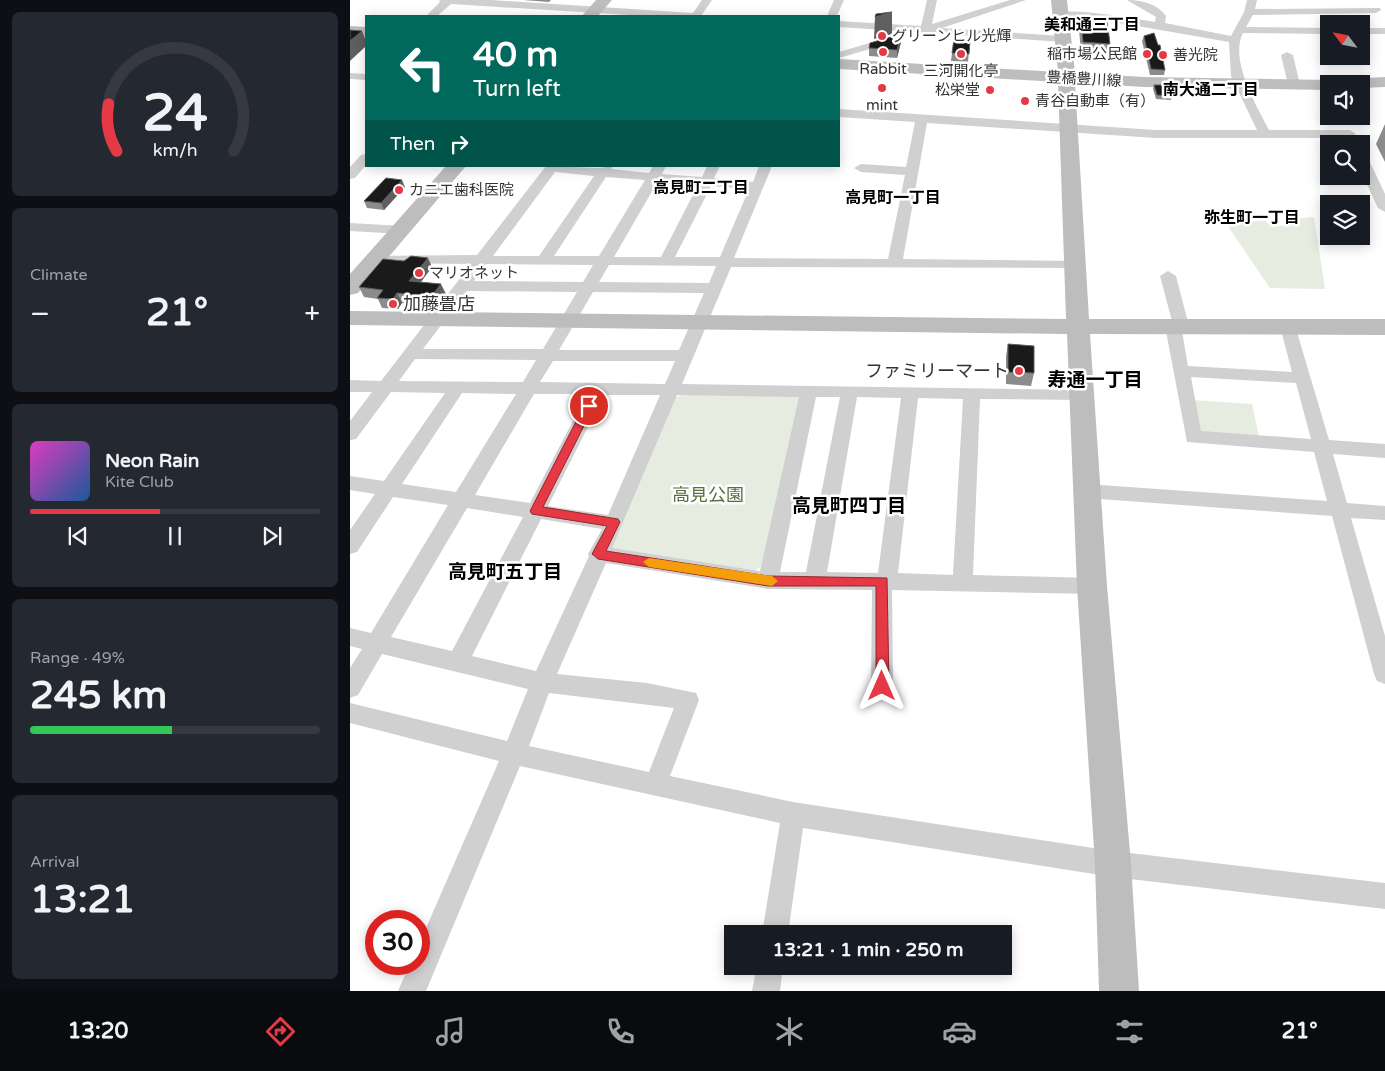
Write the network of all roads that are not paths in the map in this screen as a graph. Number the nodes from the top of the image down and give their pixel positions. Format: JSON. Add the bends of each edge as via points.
{"nodes":[{"id":1,"x":444,"y":0,"type":"edge"},
{"id":2,"x":449,"y":0,"type":"edge"},
{"id":3,"x":707,"y":0,"type":"edge"},
{"id":4,"x":839,"y":0,"type":"edge"},
{"id":5,"x":932,"y":0,"type":"edge"},
{"id":6,"x":1021,"y":0,"type":"edge"},
{"id":7,"x":1132,"y":0,"type":"edge"},
{"id":8,"x":1364,"y":1,"type":"edge"},
{"id":9,"x":1251,"y":4,"type":"edge"},
{"id":10,"x":1060,"y":7,"type":"edge"},
{"id":11,"x":597,"y":8,"type":"edge"},
{"id":12,"x":1376,"y":10,"type":"junction"},
{"id":13,"x":431,"y":15,"type":"edge"},
{"id":14,"x":679,"y":15,"type":"edge"},
{"id":15,"x":697,"y":15,"type":"edge"},
{"id":16,"x":832,"y":15,"type":"edge"},
{"id":17,"x":1385,"y":19,"type":"edge"},
{"id":18,"x":840,"y":24,"type":"edge"},
{"id":19,"x":1160,"y":24,"type":"junction"},
{"id":20,"x":926,"y":29,"type":"junction"},
{"id":21,"x":350,"y":31,"type":"edge"},
{"id":22,"x":1320,"y":31,"type":"edge"},
{"id":23,"x":1370,"y":31,"type":"edge"},
{"id":24,"x":1385,"y":31,"type":"edge"},
{"id":25,"x":365,"y":32,"type":"edge"},
{"id":26,"x":1236,"y":35,"type":"junction"},
{"id":27,"x":1063,"y":39,"type":"junction"},
{"id":28,"x":840,"y":55,"type":"edge"},
{"id":29,"x":1287,"y":55,"type":"dead end"},
{"id":30,"x":840,"y":64,"type":"edge"},
{"id":31,"x":1067,"y":79,"type":"junction"},
{"id":32,"x":1385,"y":82,"type":"edge"},
{"id":33,"x":1370,"y":83,"type":"edge"},
{"id":34,"x":1240,"y":84,"type":"junction"},
{"id":35,"x":1294,"y":85,"type":"junction"},
{"id":36,"x":1320,"y":87,"type":"edge"},
{"id":37,"x":840,"y":112,"type":"edge"},
{"id":38,"x":922,"y":118,"type":"junction"},
{"id":39,"x":1067,"y":128,"type":"junction"},
{"id":40,"x":1265,"y":134,"type":"junction"},
{"id":41,"x":1351,"y":134,"type":"edge"},
{"id":42,"x":365,"y":159,"type":"edge"},
{"id":43,"x":456,"y":167,"type":"edge"},
{"id":44,"x":552,"y":167,"type":"edge"},
{"id":45,"x":713,"y":167,"type":"edge"},
{"id":46,"x":766,"y":167,"type":"edge"},
{"id":47,"x":861,"y":168,"type":"dead end"},
{"id":48,"x":606,"y":169,"type":"edge"},
{"id":49,"x":657,"y":172,"type":"edge"},
{"id":50,"x":914,"y":172,"type":"junction"},
{"id":51,"x":350,"y":175,"type":"edge"},
{"id":52,"x":1370,"y":177,"type":"edge"},
{"id":53,"x":706,"y":181,"type":"junction"},
{"id":54,"x":757,"y":186,"type":"junction"},
{"id":55,"x":1385,"y":208,"type":"edge"},
{"id":56,"x":350,"y":227,"type":"edge"},
{"id":57,"x":402,"y":230,"type":"junction"},
{"id":58,"x":376,"y":259,"type":"junction"},
{"id":59,"x":480,"y":260,"type":"junction"},
{"id":60,"x":543,"y":261,"type":"junction"},
{"id":61,"x":604,"y":261,"type":"junction"},
{"id":62,"x":666,"y":261,"type":"junction"},
{"id":63,"x":725,"y":262,"type":"junction"},
{"id":64,"x":895,"y":262,"type":"junction"},
{"id":65,"x":1075,"y":265,"type":"junction"},
{"id":66,"x":1168,"y":276,"type":"dead end"},
{"id":67,"x":461,"y":286,"type":"junction"},
{"id":68,"x":588,"y":287,"type":"junction"},
{"id":69,"x":350,"y":288,"type":"edge"},
{"id":70,"x":714,"y":288,"type":"junction"},
{"id":71,"x":350,"y":318,"type":"edge"},
{"id":72,"x":436,"y":320,"type":"junction"},
{"id":73,"x":567,"y":320,"type":"junction"},
{"id":74,"x":700,"y":322,"type":"junction"},
{"id":75,"x":1177,"y":326,"type":"junction"},
{"id":76,"x":1288,"y":326,"type":"junction"},
{"id":77,"x":1080,"y":327,"type":"junction"},
{"id":78,"x":1385,"y":328,"type":"edge"},
{"id":79,"x":410,"y":354,"type":"junction"},
{"id":80,"x":547,"y":355,"type":"junction"},
{"id":81,"x":686,"y":356,"type":"junction"},
{"id":82,"x":1181,"y":370,"type":"junction"},
{"id":83,"x":1303,"y":378,"type":"junction"},
{"id":84,"x":350,"y":386,"type":"edge"},
{"id":85,"x":385,"y":387,"type":"junction"},
{"id":86,"x":457,"y":388,"type":"junction"},
{"id":87,"x":528,"y":388,"type":"junction"},
{"id":88,"x":598,"y":389,"type":"junction"},
{"id":89,"x":670,"y":390,"type":"junction"},
{"id":90,"x":809,"y":390,"type":"junction"},
{"id":91,"x":850,"y":391,"type":"junction"},
{"id":92,"x":910,"y":392,"type":"junction"},
{"id":93,"x":972,"y":393,"type":"junction"},
{"id":94,"x":1082,"y":394,"type":"junction"},
{"id":95,"x":350,"y":434,"type":"edge"},
{"id":96,"x":1322,"y":446,"type":"junction"},
{"id":97,"x":1385,"y":451,"type":"edge"},
{"id":98,"x":350,"y":483,"type":"edge"},
{"id":99,"x":388,"y":489,"type":"junction"},
{"id":100,"x":1086,"y":491,"type":"junction"},
{"id":101,"x":461,"y":499,"type":"junction"},
{"id":102,"x":1339,"y":510,"type":"junction"},
{"id":103,"x":536,"y":511,"type":"junction"},
{"id":104,"x":1385,"y":514,"type":"edge"},
{"id":105,"x":614,"y":522,"type":"junction"},
{"id":106,"x":350,"y":546,"type":"edge"},
{"id":107,"x":598,"y":554,"type":"junction"},
{"id":108,"x":815,"y":580,"type":"junction"},
{"id":109,"x":768,"y":581,"type":"junction"},
{"id":110,"x":884,"y":582,"type":"junction"},
{"id":111,"x":962,"y":583,"type":"junction"},
{"id":112,"x":1092,"y":586,"type":"junction"},
{"id":113,"x":350,"y":637,"type":"edge"},
{"id":114,"x":377,"y":643,"type":"junction"},
{"id":115,"x":458,"y":662,"type":"junction"},
{"id":116,"x":1385,"y":674,"type":"edge"},
{"id":117,"x":542,"y":682,"type":"junction"},
{"id":118,"x":882,"y":686,"type":"dead end"},
{"id":119,"x":350,"y":688,"type":"edge"},
{"id":120,"x":350,"y":713,"type":"edge"},
{"id":121,"x":514,"y":754,"type":"junction"},
{"id":122,"x":656,"y":783,"type":"junction"},
{"id":123,"x":793,"y":814,"type":"junction"},
{"id":124,"x":1113,"y":864,"type":"junction"},
{"id":125,"x":1385,"y":896,"type":"edge"},
{"id":126,"x":776,"y":925,"type":"edge"},
{"id":127,"x":769,"y":975,"type":"edge"},
{"id":128,"x":412,"y":991,"type":"edge"},
{"id":129,"x":766,"y":991,"type":"edge"},
{"id":130,"x":1119,"y":991,"type":"edge"}],
"edges":[{"from":1,"to":2,"type":"street"},
{"from":2,"to":11,"type":"street"},
{"from":2,"to":13,"type":"street"},
{"from":3,"to":15,"type":"street"},
{"from":4,"to":16,"type":"street"},
{"from":5,"to":20,"type":"street"},
{"from":6,"to":20,"type":"street"},
{"from":7,"to":19,"type":"street","via":[[1158,12],[1162,16]]},
{"from":8,"to":9,"type":"street"},
{"from":8,"to":12,"type":"street"},
{"from":9,"to":12,"type":"street"},
{"from":9,"to":26,"type":"street"},
{"from":10,"to":19,"type":"street"},
{"from":10,"to":27,"type":"street"},
{"from":11,"to":14,"type":"street"},
{"from":12,"to":17,"type":"street"},
{"from":18,"to":20,"type":"street"},
{"from":19,"to":26,"type":"street"},
{"from":20,"to":27,"type":"street"},
{"from":20,"to":28,"type":"street"},
{"from":21,"to":25,"type":"street"},
{"from":22,"to":26,"type":"street"},
{"from":23,"to":24,"type":"street"},
{"from":26,"to":34,"type":"street"},
{"from":27,"to":31,"type":"street"},
{"from":29,"to":35,"type":"street"},
{"from":30,"to":31,"type":"street","name":"豊橋豊川線"},
{"from":31,"to":34,"type":"street","name":"豊橋豊川線"},
{"from":31,"to":39,"type":"street"},
{"from":32,"to":33,"type":"street"},
{"from":34,"to":35,"type":"street","name":"豊橋豊川線"},
{"from":34,"to":40,"type":"street"},
{"from":35,"to":36,"type":"street","name":"豊橋豊川線"},
{"from":37,"to":38,"type":"street"},
{"from":38,"to":39,"type":"street"},
{"from":38,"to":50,"type":"street"},
{"from":39,"to":40,"type":"street","via":[[1156,134]]},
{"from":39,"to":65,"type":"street"},
{"from":40,"to":41,"type":"street"},
{"from":42,"to":51,"type":"street"},
{"from":43,"to":57,"type":"street"},
{"from":44,"to":48,"type":"street"},
{"from":44,"to":59,"type":"street"},
{"from":45,"to":53,"type":"street"},
{"from":46,"to":54,"type":"street"},
{"from":47,"to":50,"type":"street"},
{"from":48,"to":49,"type":"street"},
{"from":48,"to":60,"type":"street"},
{"from":49,"to":53,"type":"street"},
{"from":49,"to":61,"type":"street"},
{"from":50,"to":64,"type":"street"},
{"from":52,"to":55,"type":"street"},
{"from":53,"to":54,"type":"street"},
{"from":53,"to":62,"type":"street"},
{"from":54,"to":63,"type":"street"},
{"from":56,"to":57,"type":"street"},
{"from":57,"to":58,"type":"street"},
{"from":58,"to":59,"type":"street"},
{"from":58,"to":69,"type":"street"},
{"from":59,"to":60,"type":"street"},
{"from":59,"to":67,"type":"street"},
{"from":60,"to":61,"type":"street"},
{"from":61,"to":62,"type":"street"},
{"from":61,"to":68,"type":"street"},
{"from":62,"to":63,"type":"street"},
{"from":63,"to":64,"type":"street"},
{"from":63,"to":70,"type":"street"},
{"from":64,"to":65,"type":"street"},
{"from":65,"to":77,"type":"street"},
{"from":66,"to":75,"type":"street"},
{"from":67,"to":68,"type":"street"},
{"from":67,"to":72,"type":"street"},
{"from":68,"to":70,"type":"street"},
{"from":68,"to":73,"type":"street"},
{"from":70,"to":74,"type":"street"},
{"from":71,"to":72,"type":"street"},
{"from":72,"to":73,"type":"street"},
{"from":72,"to":79,"type":"street"},
{"from":73,"to":74,"type":"street"},
{"from":73,"to":80,"type":"street"},
{"from":74,"to":77,"type":"street"},
{"from":74,"to":81,"type":"street"},
{"from":75,"to":76,"type":"street"},
{"from":75,"to":77,"type":"street"},
{"from":75,"to":82,"type":"street"},
{"from":76,"to":78,"type":"street"},
{"from":76,"to":83,"type":"street"},
{"from":77,"to":94,"type":"street"},
{"from":79,"to":80,"type":"street"},
{"from":79,"to":85,"type":"street"},
{"from":80,"to":81,"type":"street"},
{"from":80,"to":87,"type":"street"},
{"from":81,"to":89,"type":"street"},
{"from":82,"to":83,"type":"street"},
{"from":82,"to":96,"type":"street","via":[[1193,437]]},
{"from":83,"to":96,"type":"street"},
{"from":84,"to":85,"type":"street"},
{"from":85,"to":86,"type":"street"},
{"from":85,"to":95,"type":"street"},
{"from":86,"to":87,"type":"street"},
{"from":86,"to":99,"type":"street"},
{"from":87,"to":88,"type":"street"},
{"from":87,"to":101,"type":"street"},
{"from":88,"to":89,"type":"street"},
{"from":88,"to":103,"type":"street"},
{"from":89,"to":90,"type":"street"},
{"from":89,"to":105,"type":"street"},
{"from":90,"to":91,"type":"street"},
{"from":90,"to":109,"type":"street"},
{"from":91,"to":92,"type":"street"},
{"from":91,"to":108,"type":"street"},
{"from":92,"to":93,"type":"street"},
{"from":92,"to":110,"type":"street"},
{"from":93,"to":94,"type":"street"},
{"from":93,"to":111,"type":"street"},
{"from":94,"to":100,"type":"street"},
{"from":96,"to":97,"type":"street"},
{"from":96,"to":102,"type":"street"},
{"from":98,"to":99,"type":"street"},
{"from":99,"to":101,"type":"street"},
{"from":99,"to":106,"type":"street"},
{"from":100,"to":102,"type":"street"},
{"from":100,"to":112,"type":"street"},
{"from":101,"to":103,"type":"street"},
{"from":101,"to":114,"type":"street"},
{"from":102,"to":104,"type":"street"},
{"from":102,"to":116,"type":"street"},
{"from":103,"to":105,"type":"street"},
{"from":103,"to":115,"type":"street"},
{"from":105,"to":107,"type":"street"},
{"from":107,"to":109,"type":"street"},
{"from":107,"to":117,"type":"street"},
{"from":108,"to":109,"type":"street"},
{"from":108,"to":110,"type":"street"},
{"from":110,"to":111,"type":"street"},
{"from":110,"to":118,"type":"street"},
{"from":111,"to":112,"type":"street"},
{"from":112,"to":124,"type":"street"},
{"from":113,"to":114,"type":"street"},
{"from":114,"to":115,"type":"street"},
{"from":114,"to":119,"type":"street"},
{"from":115,"to":117,"type":"street"},
{"from":117,"to":121,"type":"street"},
{"from":117,"to":122,"type":"street","via":[[688,700]]},
{"from":120,"to":121,"type":"street"},
{"from":121,"to":122,"type":"street"},
{"from":121,"to":128,"type":"street"},
{"from":122,"to":123,"type":"street"},
{"from":123,"to":124,"type":"street"},
{"from":123,"to":126,"type":"street"},
{"from":124,"to":125,"type":"street"},
{"from":124,"to":130,"type":"street"},
{"from":127,"to":129,"type":"street"}]}
